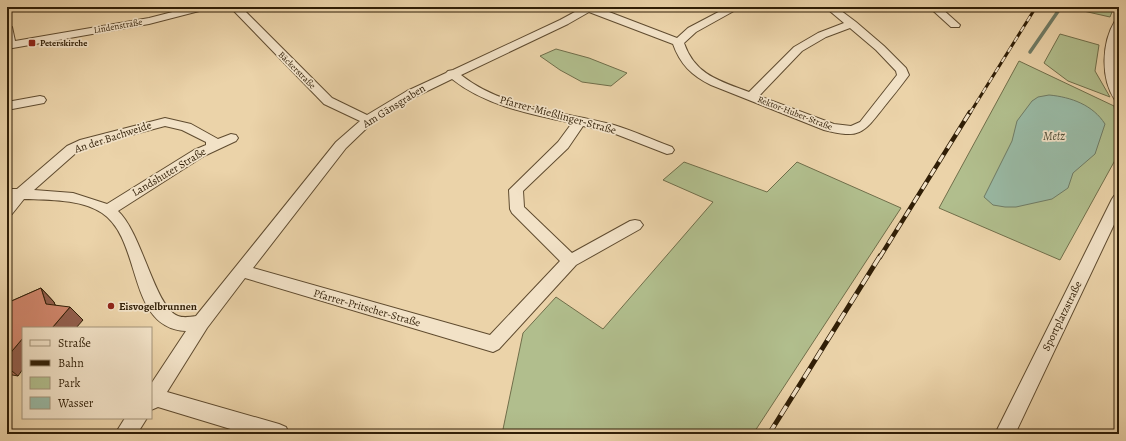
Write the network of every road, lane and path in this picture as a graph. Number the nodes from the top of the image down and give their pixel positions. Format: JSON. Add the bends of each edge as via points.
{"nodes":[{"id":1,"x":204,"y":7,"type":"edge"},
{"id":2,"x":235,"y":7,"type":"edge"},
{"id":3,"x":736,"y":7,"type":"edge"},
{"id":4,"x":830,"y":7,"type":"edge"},
{"id":5,"x":934,"y":7,"type":"edge"},
{"id":6,"x":590,"y":8,"type":"edge"},
{"id":7,"x":1119,"y":22,"type":"edge"},
{"id":8,"x":852,"y":24,"type":"junction"},
{"id":9,"x":955,"y":25,"type":"dead end"},
{"id":10,"x":7,"y":27,"type":"edge"},
{"id":11,"x":678,"y":42,"type":"junction"},
{"id":12,"x":8,"y":46,"type":"edge"},
{"id":13,"x":452,"y":73,"type":"junction"},
{"id":14,"x":751,"y":97,"type":"junction"},
{"id":15,"x":1119,"y":97,"type":"edge"},
{"id":16,"x":40,"y":100,"type":"dead end"},
{"id":17,"x":7,"y":106,"type":"edge"},
{"id":18,"x":368,"y":120,"type":"junction"},
{"id":19,"x":579,"y":122,"type":"junction"},
{"id":20,"x":231,"y":138,"type":"dead end"},
{"id":21,"x":213,"y":146,"type":"junction"},
{"id":22,"x":667,"y":150,"type":"dead end"},
{"id":23,"x":14,"y":194,"type":"edge"},
{"id":24,"x":1119,"y":199,"type":"edge"},
{"id":25,"x":7,"y":210,"type":"edge"},
{"id":26,"x":108,"y":210,"type":"junction"},
{"id":27,"x":635,"y":226,"type":"dead end"},
{"id":28,"x":570,"y":261,"type":"junction"},
{"id":29,"x":241,"y":272,"type":"junction"},
{"id":30,"x":201,"y":323,"type":"junction"},
{"id":31,"x":153,"y":399,"type":"edge"},
{"id":32,"x":136,"y":419,"type":"edge"},
{"id":33,"x":124,"y":434,"type":"edge"},
{"id":34,"x":279,"y":434,"type":"edge"},
{"id":35,"x":1006,"y":434,"type":"edge"}],
"edges":[{"from":1,"to":12,"type":"street","name":"Lindenstraße","via":[[141,22]]},
{"from":2,"to":18,"type":"street","name":"Bäckerstraße","via":[[328,101]]},
{"from":3,"to":11,"type":"street","via":[[692,30]]},
{"from":4,"to":8,"type":"street","name":"Rektor-Huber-Straße"},
{"from":5,"to":9,"type":"street"},
{"from":6,"to":11,"type":"street"},
{"from":6,"to":13,"type":"street","name":"Am Gänsgraben"},
{"from":7,"to":15,"type":"street","via":[[1110,47],[1115,90]]},
{"from":8,"to":14,"type":"street","via":[[822,34],[798,49]]},
{"from":8,"to":14,"type":"street","name":"Rektor-Huber-Straße","via":[[898,65],[903,75],[864,124],[856,130],[844,131]]},
{"from":10,"to":12,"type":"street"},
{"from":11,"to":14,"type":"street","name":"Rektor-Huber-Straße","via":[[688,64],[700,76]]},
{"from":13,"to":18,"type":"street","name":"Am Gänsgraben"},
{"from":13,"to":19,"type":"street","name":"Pfarrer-Mießlinger-Straße","via":[[475,90],[500,101]]},
{"from":16,"to":17,"type":"street"},
{"from":18,"to":29,"type":"street","name":"Am Gänsgraben","via":[[341,145]]},
{"from":19,"to":22,"type":"street","name":"Pfarrer-Mießlinger-Straße","via":[[611,129]]},
{"from":19,"to":28,"type":"street","via":[[563,145],[516,190],[517,209]]},
{"from":20,"to":21,"type":"street","name":"Landshuter Straße"},
{"from":21,"to":23,"type":"street","name":"An der Bachweide","via":[[212,140],[182,126],[169,121],[158,123],[72,149]]},
{"from":21,"to":26,"type":"street","name":"Landshuter Straße","via":[[199,152]]},
{"from":23,"to":25,"type":"street"},
{"from":23,"to":26,"type":"street","via":[[76,198]]},
{"from":24,"to":35,"type":"street","name":"Sportplatzstraße"},
{"from":26,"to":30,"type":"street","via":[[121,221],[158,310],[171,321]]},
{"from":27,"to":28,"type":"street"},
{"from":28,"to":29,"type":"street","name":"Pfarrer-Pritscher-Straße","via":[[493,344]]},
{"from":29,"to":30,"type":"street","name":"Am Gänsgraben"},
{"from":30,"to":31,"type":"street"},
{"from":31,"to":34,"type":"street"},
{"from":32,"to":33,"type":"street"}]}
